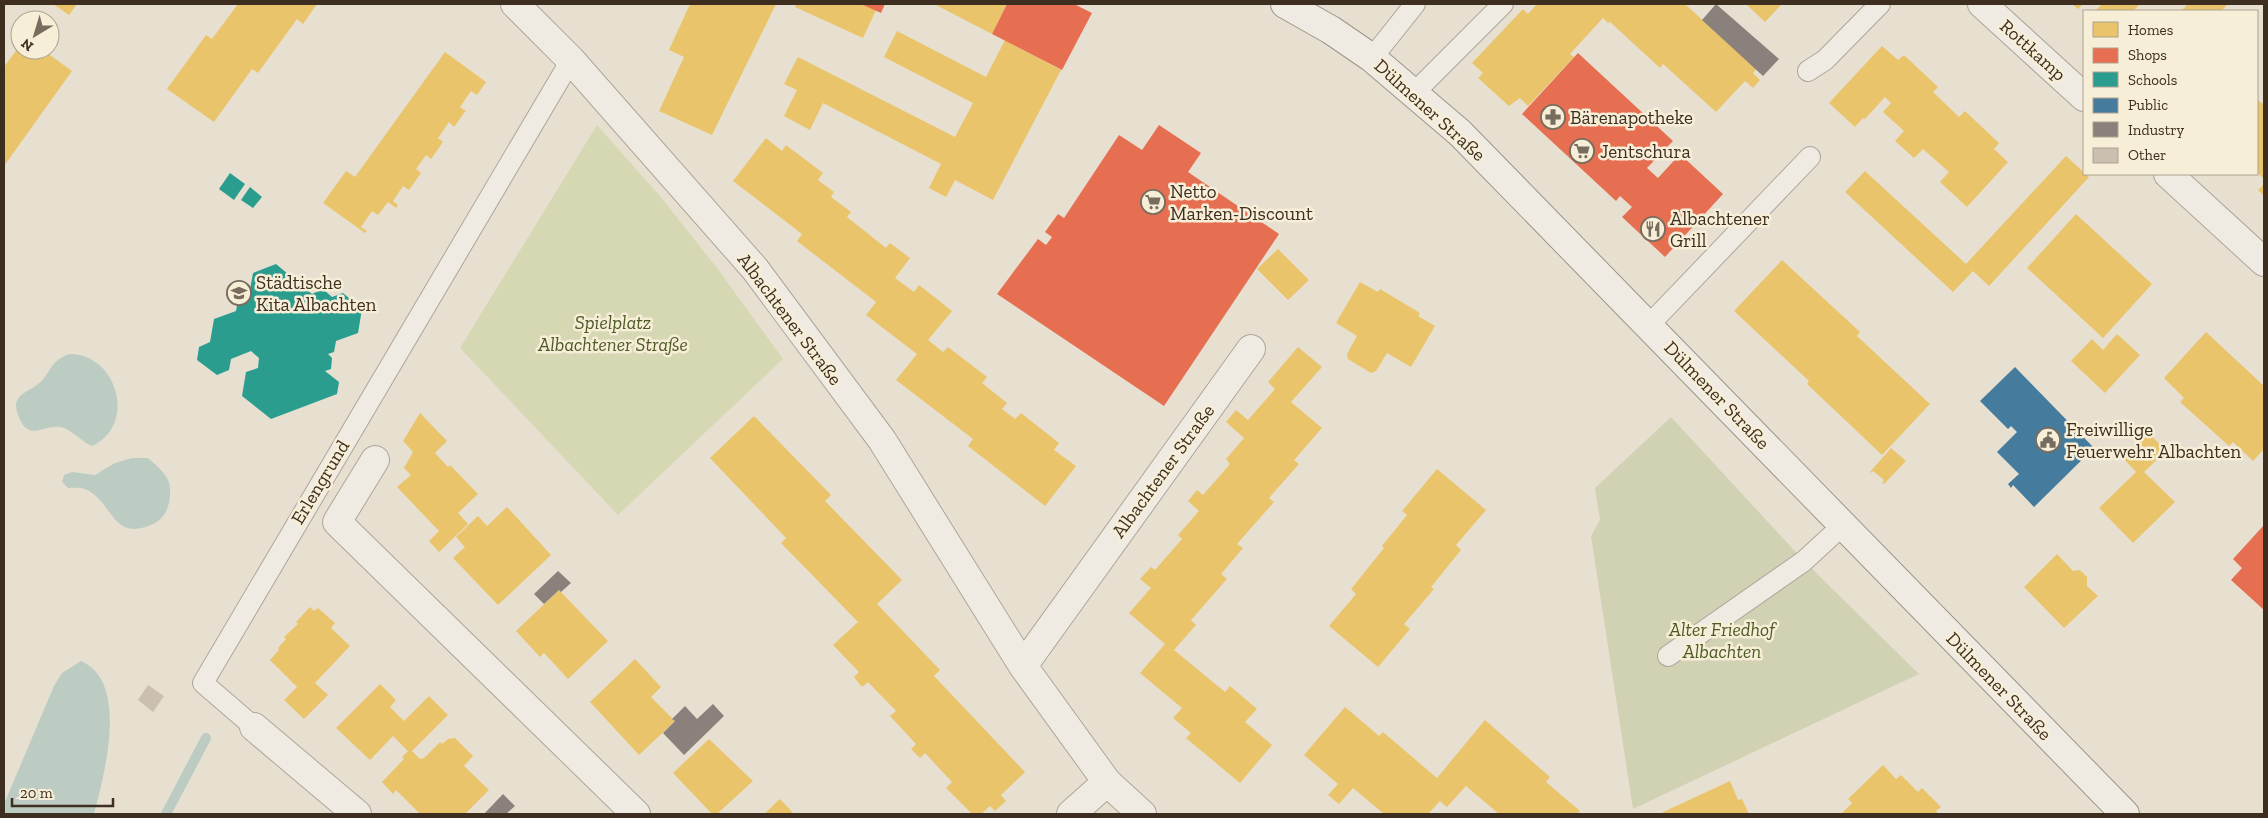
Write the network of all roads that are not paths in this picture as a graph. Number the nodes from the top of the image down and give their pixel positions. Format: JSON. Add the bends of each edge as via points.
{"nodes":[{"id":1,"x":514,"y":4,"type":"edge"},
{"id":2,"x":1285,"y":4,"type":"edge"},
{"id":3,"x":1414,"y":4,"type":"edge"},
{"id":4,"x":1503,"y":4,"type":"edge"},
{"id":5,"x":1880,"y":4,"type":"edge"},
{"id":6,"x":1982,"y":4,"type":"edge"},
{"id":7,"x":1372,"y":58,"type":"junction"},
{"id":8,"x":571,"y":60,"type":"junction"},
{"id":9,"x":1808,"y":71,"type":"dead end"},
{"id":10,"x":1414,"y":93,"type":"junction"},
{"id":11,"x":2083,"y":96,"type":"edge"},
{"id":12,"x":1810,"y":157,"type":"dead end"},
{"id":13,"x":2169,"y":175,"type":"edge"},
{"id":14,"x":2264,"y":262,"type":"edge"},
{"id":15,"x":1648,"y":326,"type":"junction"},
{"id":16,"x":1251,"y":349,"type":"dead end"},
{"id":17,"x":375,"y":460,"type":"dead end"},
{"id":18,"x":1843,"y":525,"type":"junction"},
{"id":19,"x":1668,"y":656,"type":"dead end"},
{"id":20,"x":1023,"y":666,"type":"junction"},
{"id":21,"x":254,"y":727,"type":"joint"},
{"id":22,"x":1107,"y":782,"type":"junction"},
{"id":23,"x":357,"y":814,"type":"edge"},
{"id":24,"x":636,"y":814,"type":"edge"},
{"id":25,"x":1071,"y":814,"type":"edge"},
{"id":26,"x":1142,"y":814,"type":"edge"},
{"id":27,"x":2125,"y":814,"type":"edge"}],
"edges":[{"from":1,"to":8,"type":"street","name":"Albachtener Straße"},
{"from":2,"to":7,"type":"street","name":"Dülmener Straße"},
{"from":3,"to":7,"type":"lane"},
{"from":4,"to":10,"type":"lane"},
{"from":5,"to":9,"type":"lane","via":[[1825,60]]},
{"from":6,"to":11,"type":"street","name":"Rottkamp"},
{"from":7,"to":10,"type":"street","name":"Dülmener Straße"},
{"from":8,"to":20,"type":"street","name":"Albachtener Straße","via":[[766,284],[882,440]]},
{"from":8,"to":21,"type":"lane","name":"Erlengrund","via":[[203,683]]},
{"from":10,"to":15,"type":"street","name":"Dülmener Straße","via":[[1471,144]]},
{"from":12,"to":15,"type":"lane"},
{"from":13,"to":14,"type":"street"},
{"from":15,"to":18,"type":"street","name":"Dülmener Straße"},
{"from":16,"to":20,"type":"street","name":"Albachtener Straße"},
{"from":17,"to":24,"type":"street","name":"Erlengrund","via":[[336,522]]},
{"from":18,"to":19,"type":"lane","via":[[1804,561]]},
{"from":18,"to":27,"type":"street","name":"Dülmener Straße"},
{"from":20,"to":22,"type":"street","name":"Albachtener Straße"},
{"from":21,"to":23,"type":"street","name":"Erlengrund"},
{"from":22,"to":25,"type":"street"},
{"from":22,"to":26,"type":"street","name":"Albachtener Straße"}]}
